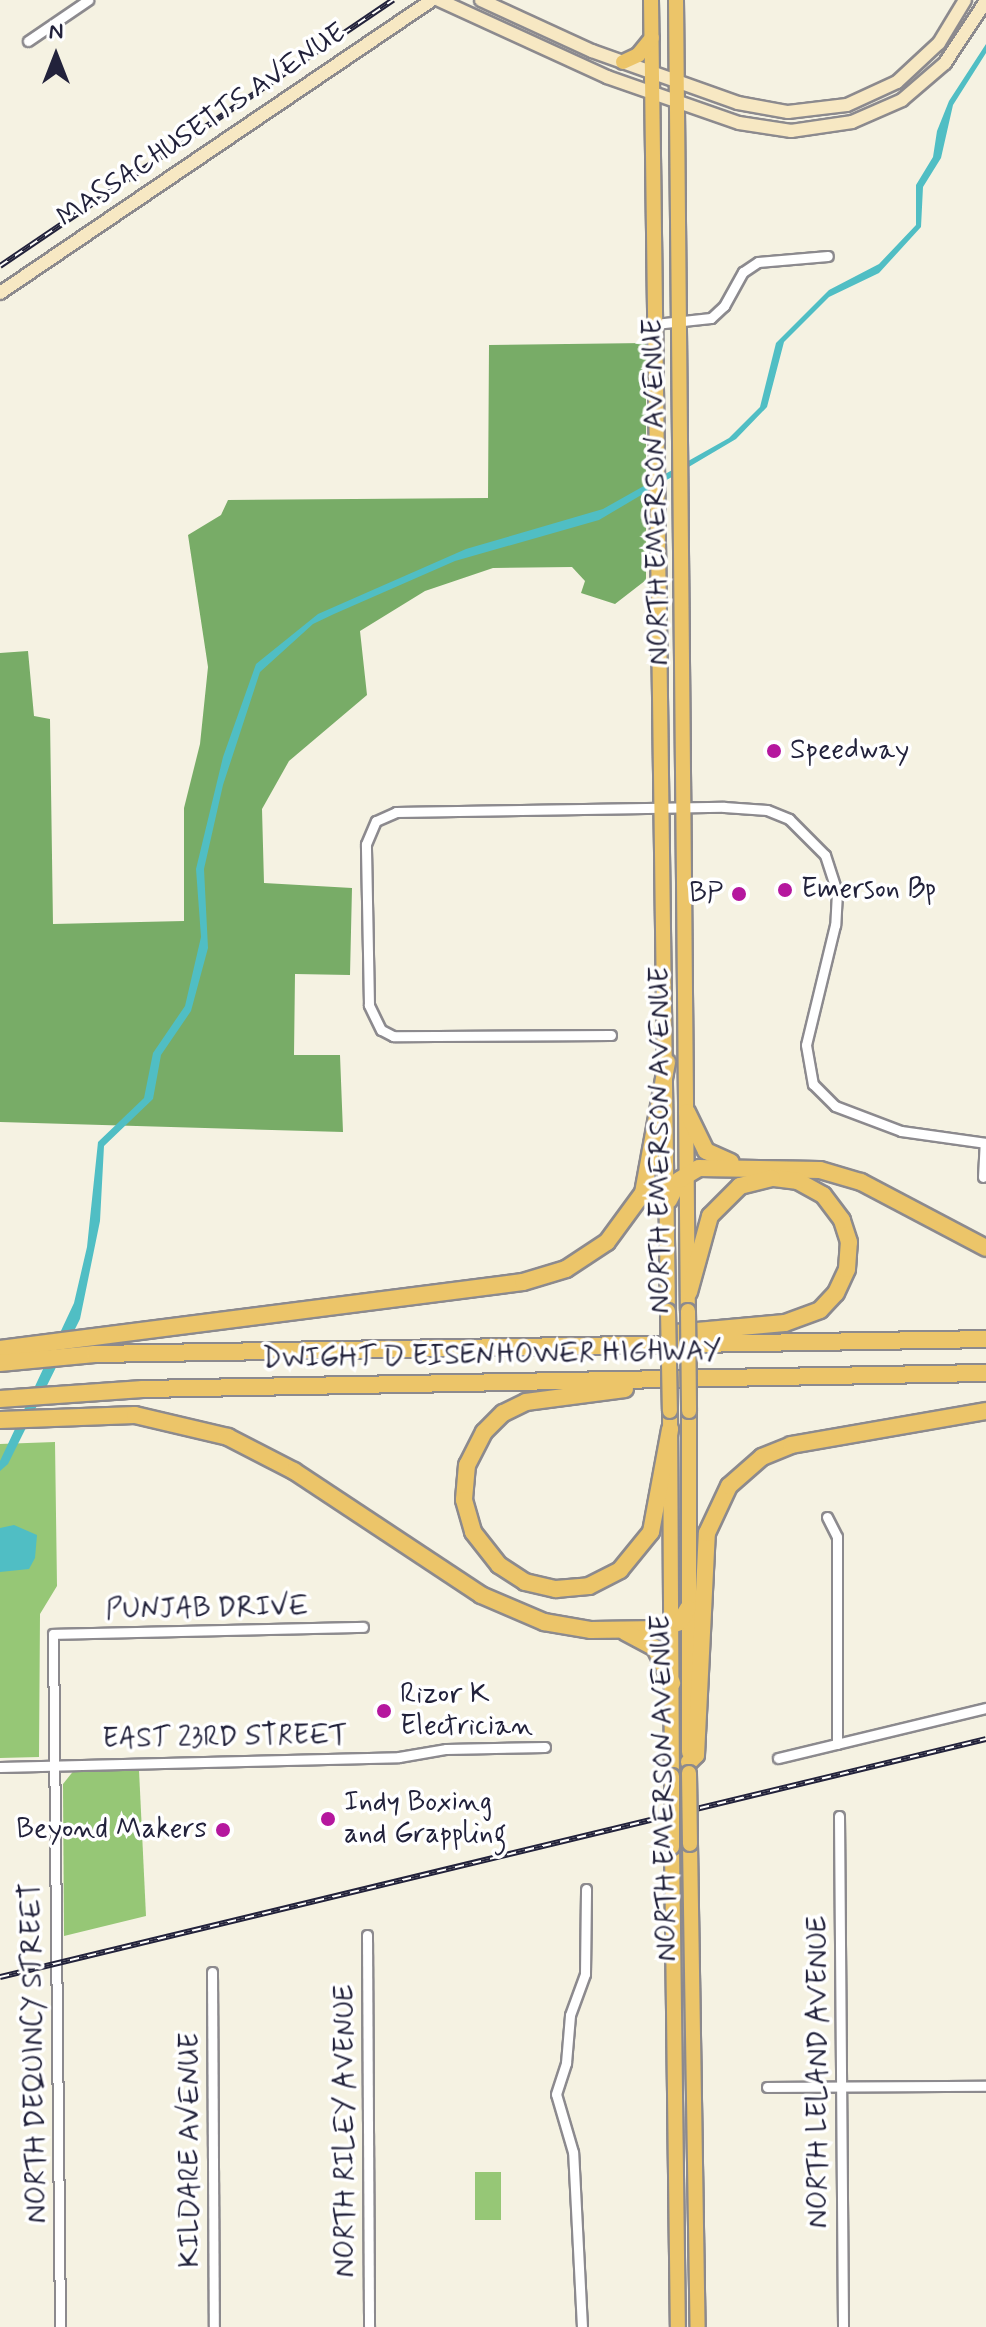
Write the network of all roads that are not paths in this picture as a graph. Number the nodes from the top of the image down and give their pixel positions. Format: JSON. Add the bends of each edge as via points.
{"nodes":[{"id":1,"x":88,"y":0,"type":"edge"},
{"id":2,"x":432,"y":0,"type":"edge"},
{"id":3,"x":439,"y":0,"type":"edge"},
{"id":4,"x":651,"y":0,"type":"edge"},
{"id":5,"x":676,"y":0,"type":"edge"},
{"id":6,"x":965,"y":0,"type":"edge"},
{"id":7,"x":986,"y":1,"type":"edge"},
{"id":8,"x":486,"y":2,"type":"edge"},
{"id":9,"x":78,"y":3,"type":"edge"},
{"id":10,"x":652,"y":37,"type":"junction"},
{"id":11,"x":28,"y":41,"type":"dead end"},
{"id":12,"x":623,"y":62,"type":"junction"},
{"id":13,"x":652,"y":73,"type":"junction"},
{"id":14,"x":677,"y":82,"type":"junction"},
{"id":15,"x":652,"y":93,"type":"junction"},
{"id":16,"x":678,"y":101,"type":"junction"},
{"id":17,"x":828,"y":256,"type":"dead end"},
{"id":18,"x":0,"y":293,"type":"edge"},
{"id":19,"x":681,"y":323,"type":"junction"},
{"id":20,"x":655,"y":324,"type":"junction"},
{"id":21,"x":674,"y":808,"type":"junction"},
{"id":22,"x":611,"y":1035,"type":"dead end"},
{"id":23,"x":667,"y":1062,"type":"junction"},
{"id":24,"x":687,"y":1112,"type":"junction"},
{"id":25,"x":985,"y":1143,"type":"edge"},
{"id":26,"x":744,"y":1166,"type":"junction"},
{"id":27,"x":688,"y":1173,"type":"junction"},
{"id":28,"x":983,"y":1177,"type":"dead end"},
{"id":29,"x":669,"y":1200,"type":"junction"},
{"id":30,"x":986,"y":1248,"type":"edge"},
{"id":31,"x":689,"y":1292,"type":"junction"},
{"id":32,"x":986,"y":1339,"type":"edge"},
{"id":33,"x":531,"y":1346,"type":"junction"},
{"id":34,"x":0,"y":1349,"type":"edge"},
{"id":35,"x":0,"y":1363,"type":"edge"},
{"id":36,"x":986,"y":1373,"type":"edge"},
{"id":37,"x":733,"y":1378,"type":"junction"},
{"id":38,"x":2,"y":1399,"type":"edge"},
{"id":39,"x":986,"y":1411,"type":"edge"},
{"id":40,"x":0,"y":1420,"type":"edge"},
{"id":41,"x":670,"y":1429,"type":"junction"},
{"id":42,"x":827,"y":1517,"type":"dead end"},
{"id":43,"x":688,"y":1608,"type":"junction"},
{"id":44,"x":672,"y":1626,"type":"junction"},
{"id":45,"x":363,"y":1627,"type":"dead end"},
{"id":46,"x":620,"y":1630,"type":"junction"},
{"id":47,"x":53,"y":1634,"type":"joint"},
{"id":48,"x":672,"y":1683,"type":"junction"},
{"id":49,"x":986,"y":1708,"type":"edge"},
{"id":50,"x":837,"y":1744,"type":"junction"},
{"id":51,"x":545,"y":1747,"type":"dead end"},
{"id":52,"x":778,"y":1758,"type":"dead end"},
{"id":53,"x":54,"y":1764,"type":"junction"},
{"id":54,"x":0,"y":1767,"type":"edge"},
{"id":55,"x":689,"y":1768,"type":"junction"},
{"id":56,"x":839,"y":1816,"type":"dead end"},
{"id":57,"x":586,"y":1889,"type":"dead end"},
{"id":58,"x":367,"y":1935,"type":"dead end"},
{"id":59,"x":212,"y":1972,"type":"dead end"},
{"id":60,"x":842,"y":2086,"type":"junction"},
{"id":61,"x":986,"y":2086,"type":"edge"},
{"id":62,"x":767,"y":2087,"type":"dead end"},
{"id":63,"x":60,"y":2327,"type":"edge"},
{"id":64,"x":214,"y":2327,"type":"edge"},
{"id":65,"x":369,"y":2327,"type":"edge"},
{"id":66,"x":582,"y":2327,"type":"edge"},
{"id":67,"x":678,"y":2327,"type":"edge"},
{"id":68,"x":698,"y":2327,"type":"edge"},
{"id":69,"x":843,"y":2327,"type":"edge"}],
"edges":[{"from":1,"to":9,"type":"street"},
{"from":2,"to":18,"type":"main road","name":"MASSACHUSETTS AVENUE"},
{"from":3,"to":15,"type":"main road","via":[[553,56]]},
{"from":4,"to":10,"type":"main road","name":"NORTH EMERSON AVENUE"},
{"from":5,"to":14,"type":"main road","name":"NORTH EMERSON AVENUE"},
{"from":6,"to":14,"type":"main road","via":[[939,43],[914,69],[847,105],[773,111]]},
{"from":7,"to":16,"type":"main road","via":[[957,50],[931,77],[902,100],[852,122],[804,130],[763,128]]},
{"from":8,"to":12,"type":"main road"},
{"from":9,"to":11,"type":"street"},
{"from":10,"to":12,"type":"main road","via":[[638,55]]},
{"from":10,"to":13,"type":"main road","name":"NORTH EMERSON AVENUE"},
{"from":12,"to":13,"type":"main road"},
{"from":13,"to":14,"type":"main road"},
{"from":13,"to":15,"type":"main road","name":"NORTH EMERSON AVENUE"},
{"from":14,"to":16,"type":"main road","name":"NORTH EMERSON AVENUE"},
{"from":15,"to":16,"type":"main road"},
{"from":15,"to":20,"type":"main road","name":"NORTH EMERSON AVENUE"},
{"from":16,"to":19,"type":"main road","name":"NORTH EMERSON AVENUE"},
{"from":17,"to":19,"type":"street","via":[[758,262],[743,272],[715,315]]},
{"from":19,"to":20,"type":"street"},
{"from":19,"to":21,"type":"main road","name":"NORTH EMERSON AVENUE","via":[[683,495]]},
{"from":20,"to":21,"type":"main road","name":"NORTH EMERSON AVENUE","via":[[658,510]]},
{"from":21,"to":22,"type":"street","via":[[396,812],[376,821],[366,844],[369,1005],[376,1026],[393,1036]]},
{"from":21,"to":23,"type":"main road","name":"NORTH EMERSON AVENUE"},
{"from":21,"to":24,"type":"main road","name":"NORTH EMERSON AVENUE"},
{"from":21,"to":25,"type":"street","via":[[743,807],[778,814],[804,830],[828,859],[837,915],[805,1049],[816,1089],[835,1106],[901,1131]]},
{"from":23,"to":29,"type":"main road","name":"NORTH EMERSON AVENUE"},
{"from":23,"to":34,"type":"highway","via":[[643,1193],[607,1242],[566,1269],[523,1282]]},
{"from":24,"to":26,"type":"highway","via":[[706,1151]]},
{"from":24,"to":27,"type":"main road","name":"NORTH EMERSON AVENUE"},
{"from":25,"to":28,"type":"street"},
{"from":26,"to":27,"type":"highway"},
{"from":26,"to":30,"type":"highway","via":[[806,1168],[854,1179]]},
{"from":27,"to":29,"type":"highway"},
{"from":27,"to":31,"type":"main road","name":"NORTH EMERSON AVENUE"},
{"from":29,"to":41,"type":"main road","name":"NORTH EMERSON AVENUE","bridge":true},
{"from":31,"to":33,"type":"highway","via":[[707,1222],[723,1198],[740,1186],[772,1178],[798,1181],[823,1195],[842,1220],[849,1251],[844,1279],[832,1299],[808,1317]]},
{"from":31,"to":43,"type":"main road","name":"NORTH EMERSON AVENUE","bridge":true},
{"from":32,"to":33,"type":"highway","name":"DWIGHT D EISENHOWER HIGHWAY"},
{"from":33,"to":35,"type":"highway","name":"DWIGHT D EISENHOWER HIGHWAY","via":[[95,1354]]},
{"from":36,"to":37,"type":"highway","name":"DWIGHT D EISENHOWER HIGHWAY"},
{"from":37,"to":38,"type":"highway","name":"DWIGHT D EISENHOWER HIGHWAY","via":[[76,1392]]},
{"from":37,"to":41,"type":"highway","via":[[543,1398],[503,1413],[484,1432],[467,1465],[464,1500],[473,1532],[494,1561],[532,1584],[573,1589],[606,1579],[633,1558],[651,1532]]},
{"from":39,"to":55,"type":"highway","via":[[791,1445],[762,1457],[729,1486],[707,1533],[696,1755]]},
{"from":40,"to":46,"type":"highway","via":[[148,1416],[228,1437],[294,1471],[493,1602],[555,1625]]},
{"from":41,"to":44,"type":"main road","name":"NORTH EMERSON AVENUE"},
{"from":42,"to":50,"type":"street","via":[[837,1537]]},
{"from":43,"to":44,"type":"highway"},
{"from":43,"to":55,"type":"main road","name":"NORTH EMERSON AVENUE"},
{"from":44,"to":46,"type":"highway"},
{"from":44,"to":48,"type":"main road","name":"NORTH EMERSON AVENUE"},
{"from":45,"to":47,"type":"street","name":"PUNJAB DRIVE"},
{"from":46,"to":48,"type":"highway","via":[[655,1648]]},
{"from":47,"to":53,"type":"street","name":"NORTH DEQUINCY STREET"},
{"from":48,"to":67,"type":"main road","name":"NORTH EMERSON AVENUE","bridge":true},
{"from":49,"to":50,"type":"street"},
{"from":50,"to":52,"type":"street"},
{"from":51,"to":53,"type":"street","name":"EAST 23RD STREET","via":[[446,1749],[399,1757]]},
{"from":53,"to":54,"type":"street","name":"EAST 23RD STREET"},
{"from":53,"to":63,"type":"street","name":"NORTH DEQUINCY STREET"},
{"from":55,"to":68,"type":"main road","name":"NORTH EMERSON AVENUE","bridge":true},
{"from":56,"to":60,"type":"street","name":"NORTH LELAND AVENUE"},
{"from":57,"to":66,"type":"street","via":[[585,1974],[570,2015],[566,2063],[556,2094],[573,2152]]},
{"from":58,"to":65,"type":"street","name":"NORTH RILEY AVENUE"},
{"from":59,"to":64,"type":"street","name":"KILDARE AVENUE"},
{"from":60,"to":61,"type":"street"},
{"from":60,"to":62,"type":"street"},
{"from":60,"to":69,"type":"street","name":"NORTH LELAND AVENUE"}]}
